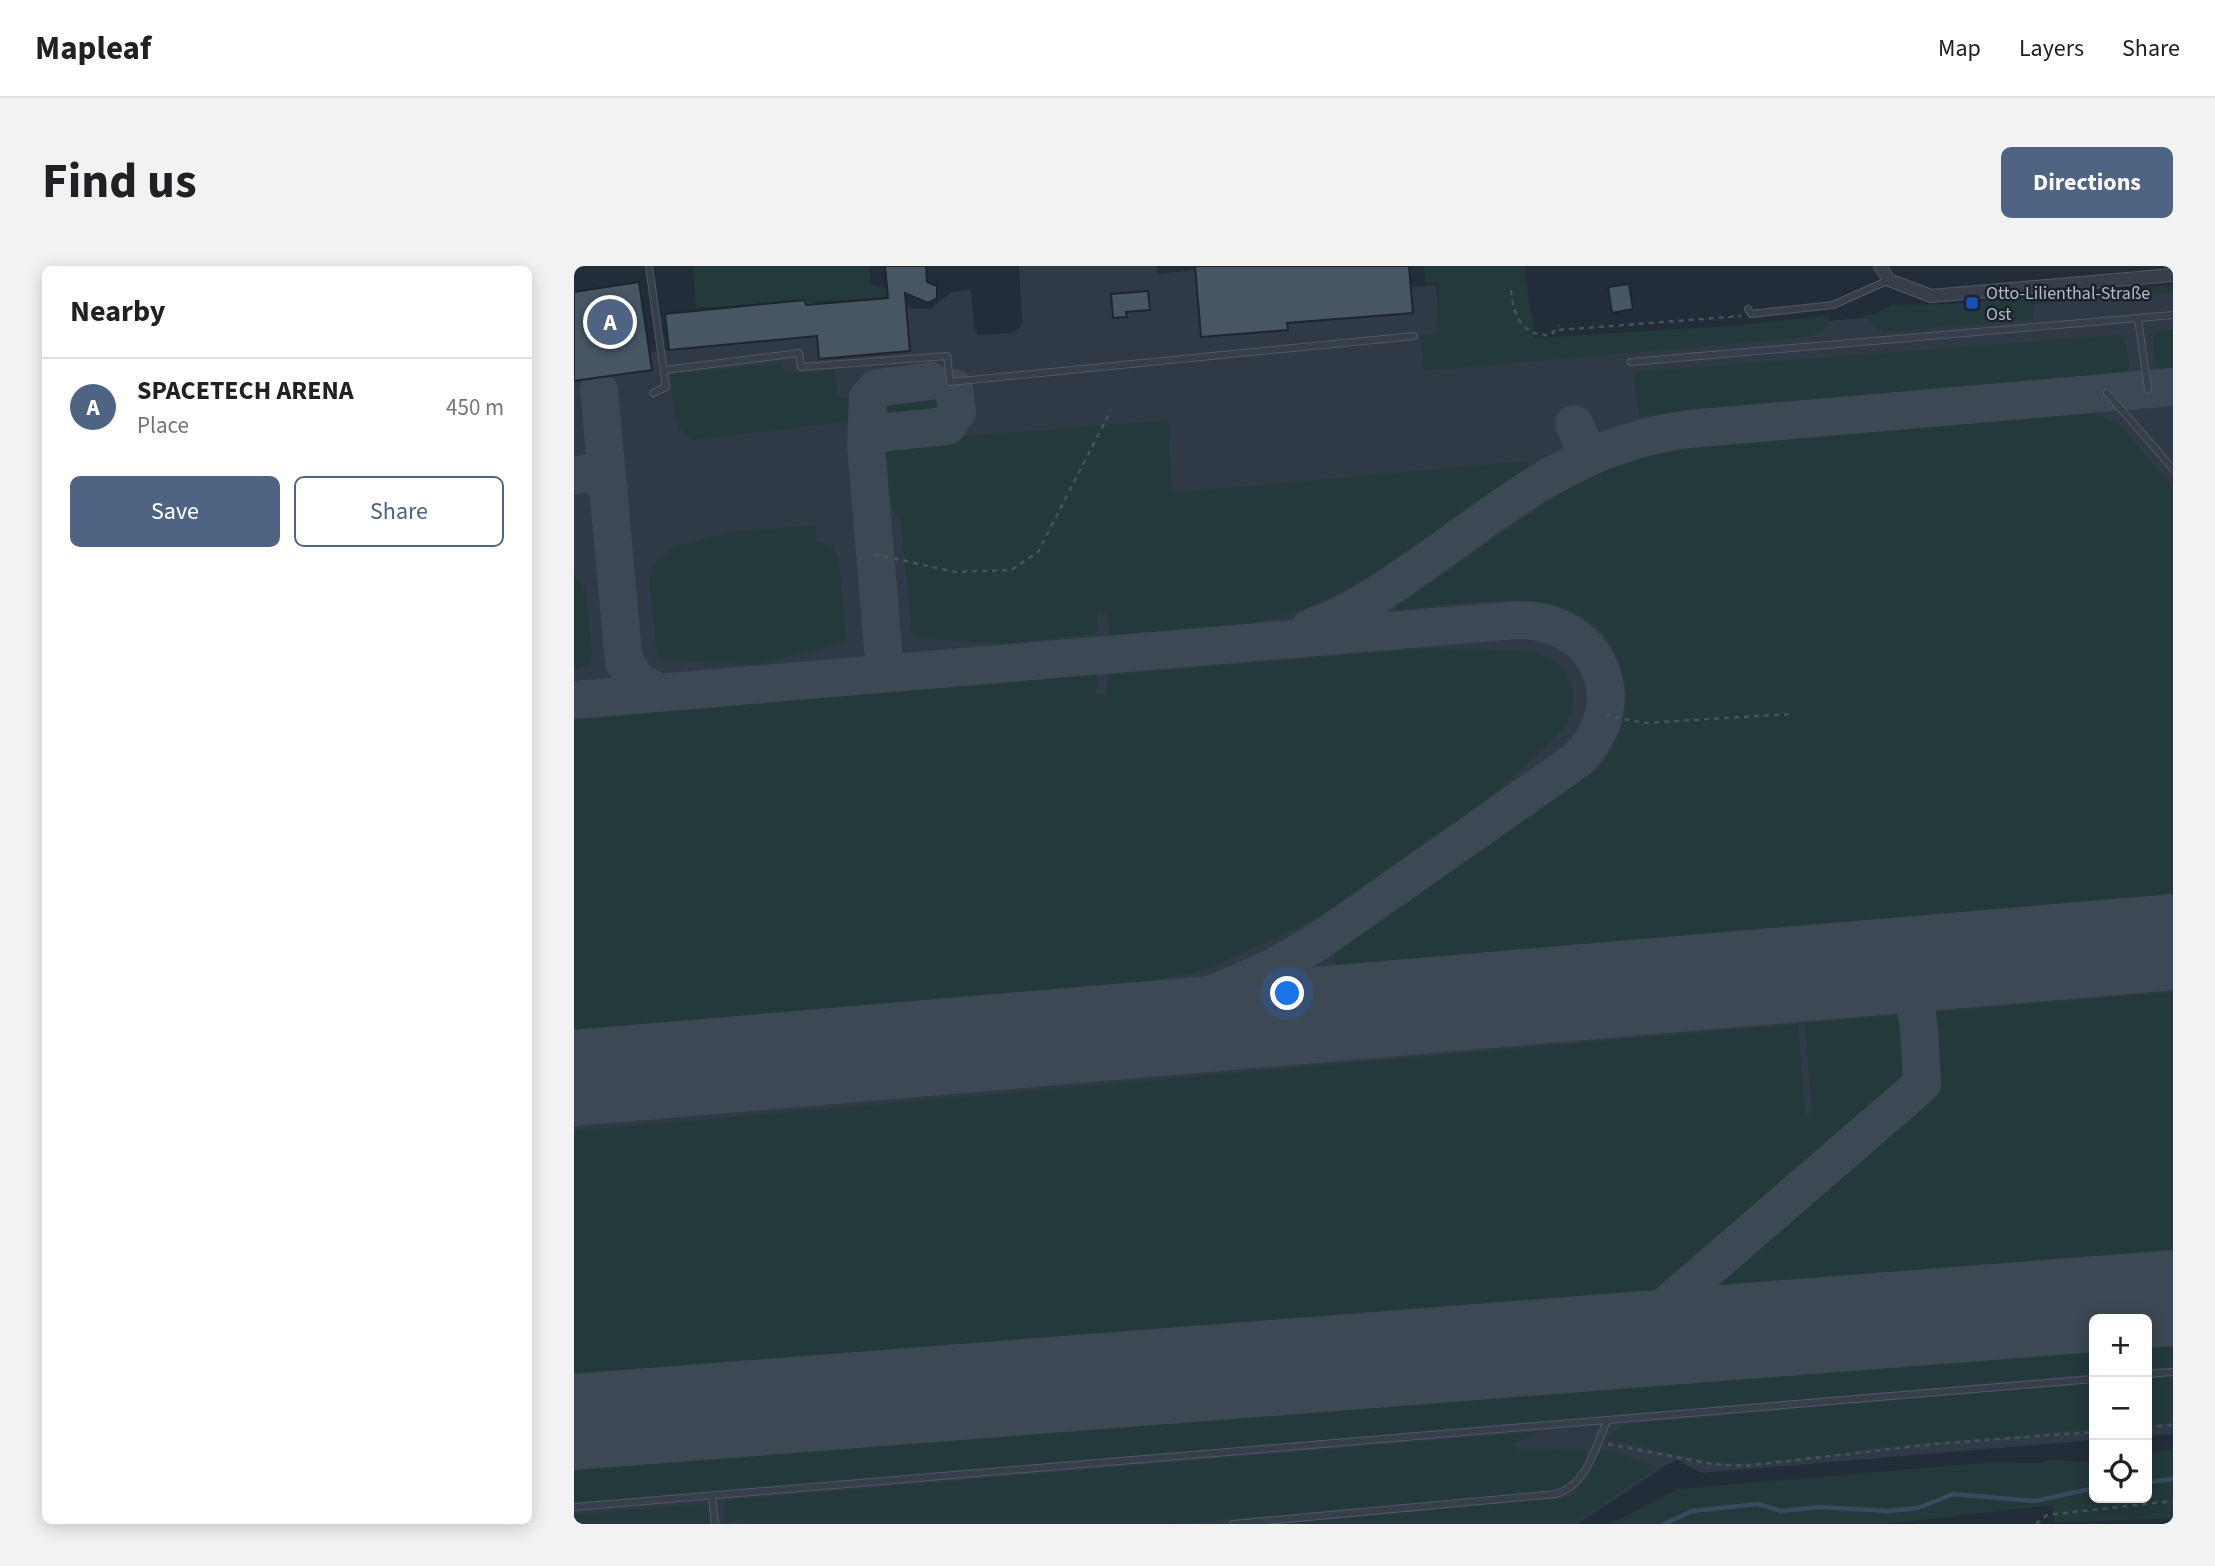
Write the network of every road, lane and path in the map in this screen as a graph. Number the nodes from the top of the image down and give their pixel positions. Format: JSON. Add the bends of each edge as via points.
{"nodes":[{"id":1,"x":649,"y":266,"type":"edge"},
{"id":2,"x":1880,"y":266,"type":"edge"},
{"id":3,"x":2173,"y":275,"type":"edge"},
{"id":4,"x":1889,"y":280,"type":"junction"},
{"id":5,"x":1511,"y":290,"type":"dead end"},
{"id":6,"x":1749,"y":311,"type":"joint"},
{"id":7,"x":2173,"y":315,"type":"edge"},
{"id":8,"x":2138,"y":319,"type":"junction"},
{"id":9,"x":1414,"y":336,"type":"dead end"},
{"id":10,"x":1631,"y":362,"type":"dead end"},
{"id":11,"x":664,"y":370,"type":"junction"},
{"id":12,"x":2148,"y":390,"type":"dead end"},
{"id":13,"x":653,"y":393,"type":"dead end"},
{"id":14,"x":2107,"y":393,"type":"dead end"},
{"id":15,"x":1111,"y":410,"type":"dead end"},
{"id":16,"x":2173,"y":469,"type":"edge"},
{"id":17,"x":874,"y":554,"type":"dead end"},
{"id":18,"x":1791,"y":714,"type":"dead end"},
{"id":19,"x":1605,"y":715,"type":"dead end"},
{"id":20,"x":2173,"y":1372,"type":"edge"},
{"id":21,"x":2152,"y":1374,"type":"edge"},
{"id":22,"x":2089,"y":1379,"type":"edge"},
{"id":23,"x":1607,"y":1421,"type":"junction"},
{"id":24,"x":2173,"y":1425,"type":"edge"},
{"id":25,"x":2152,"y":1427,"type":"edge"},
{"id":26,"x":2089,"y":1432,"type":"edge"},
{"id":27,"x":1598,"y":1442,"type":"junction"},
{"id":28,"x":712,"y":1496,"type":"junction"},
{"id":29,"x":2173,"y":1501,"type":"edge"},
{"id":30,"x":574,"y":1507,"type":"edge"},
{"id":31,"x":715,"y":1524,"type":"edge"},
{"id":32,"x":1233,"y":1524,"type":"edge"},
{"id":33,"x":2036,"y":1524,"type":"edge"}],
"edges":[{"from":1,"to":11,"type":"lane"},
{"from":2,"to":4,"type":"street"},
{"from":3,"to":4,"type":"street","via":[[1931,296]]},
{"from":4,"to":6,"type":"lane","via":[[1833,305]]},
{"from":5,"to":6,"type":"path","via":[[1513,310],[1522,327],[1540,336],[1552,335],[1559,327],[1726,319]]},
{"from":7,"to":8,"type":"lane"},
{"from":8,"to":10,"type":"lane"},
{"from":8,"to":12,"type":"lane"},
{"from":9,"to":11,"type":"lane","via":[[950,382],[947,356],[801,367],[799,353]]},
{"from":11,"to":13,"type":"lane","via":[[666,387]]},
{"from":14,"to":16,"type":"lane"},
{"from":15,"to":17,"type":"path","via":[[1038,552],[1011,570],[955,572]]},
{"from":18,"to":19,"type":"path","via":[[1645,723]]},
{"from":20,"to":21,"type":"lane"},
{"from":22,"to":23,"type":"lane"},
{"from":23,"to":27,"type":"lane"},
{"from":23,"to":28,"type":"lane"},
{"from":24,"to":25,"type":"path"},
{"from":26,"to":27,"type":"path","via":[[1744,1466]]},
{"from":27,"to":32,"type":"lane","via":[[1581,1478],[1570,1490],[1556,1494]]},
{"from":28,"to":30,"type":"lane"},
{"from":28,"to":31,"type":"lane"},
{"from":29,"to":33,"type":"path","via":[[2047,1515]]}]}
